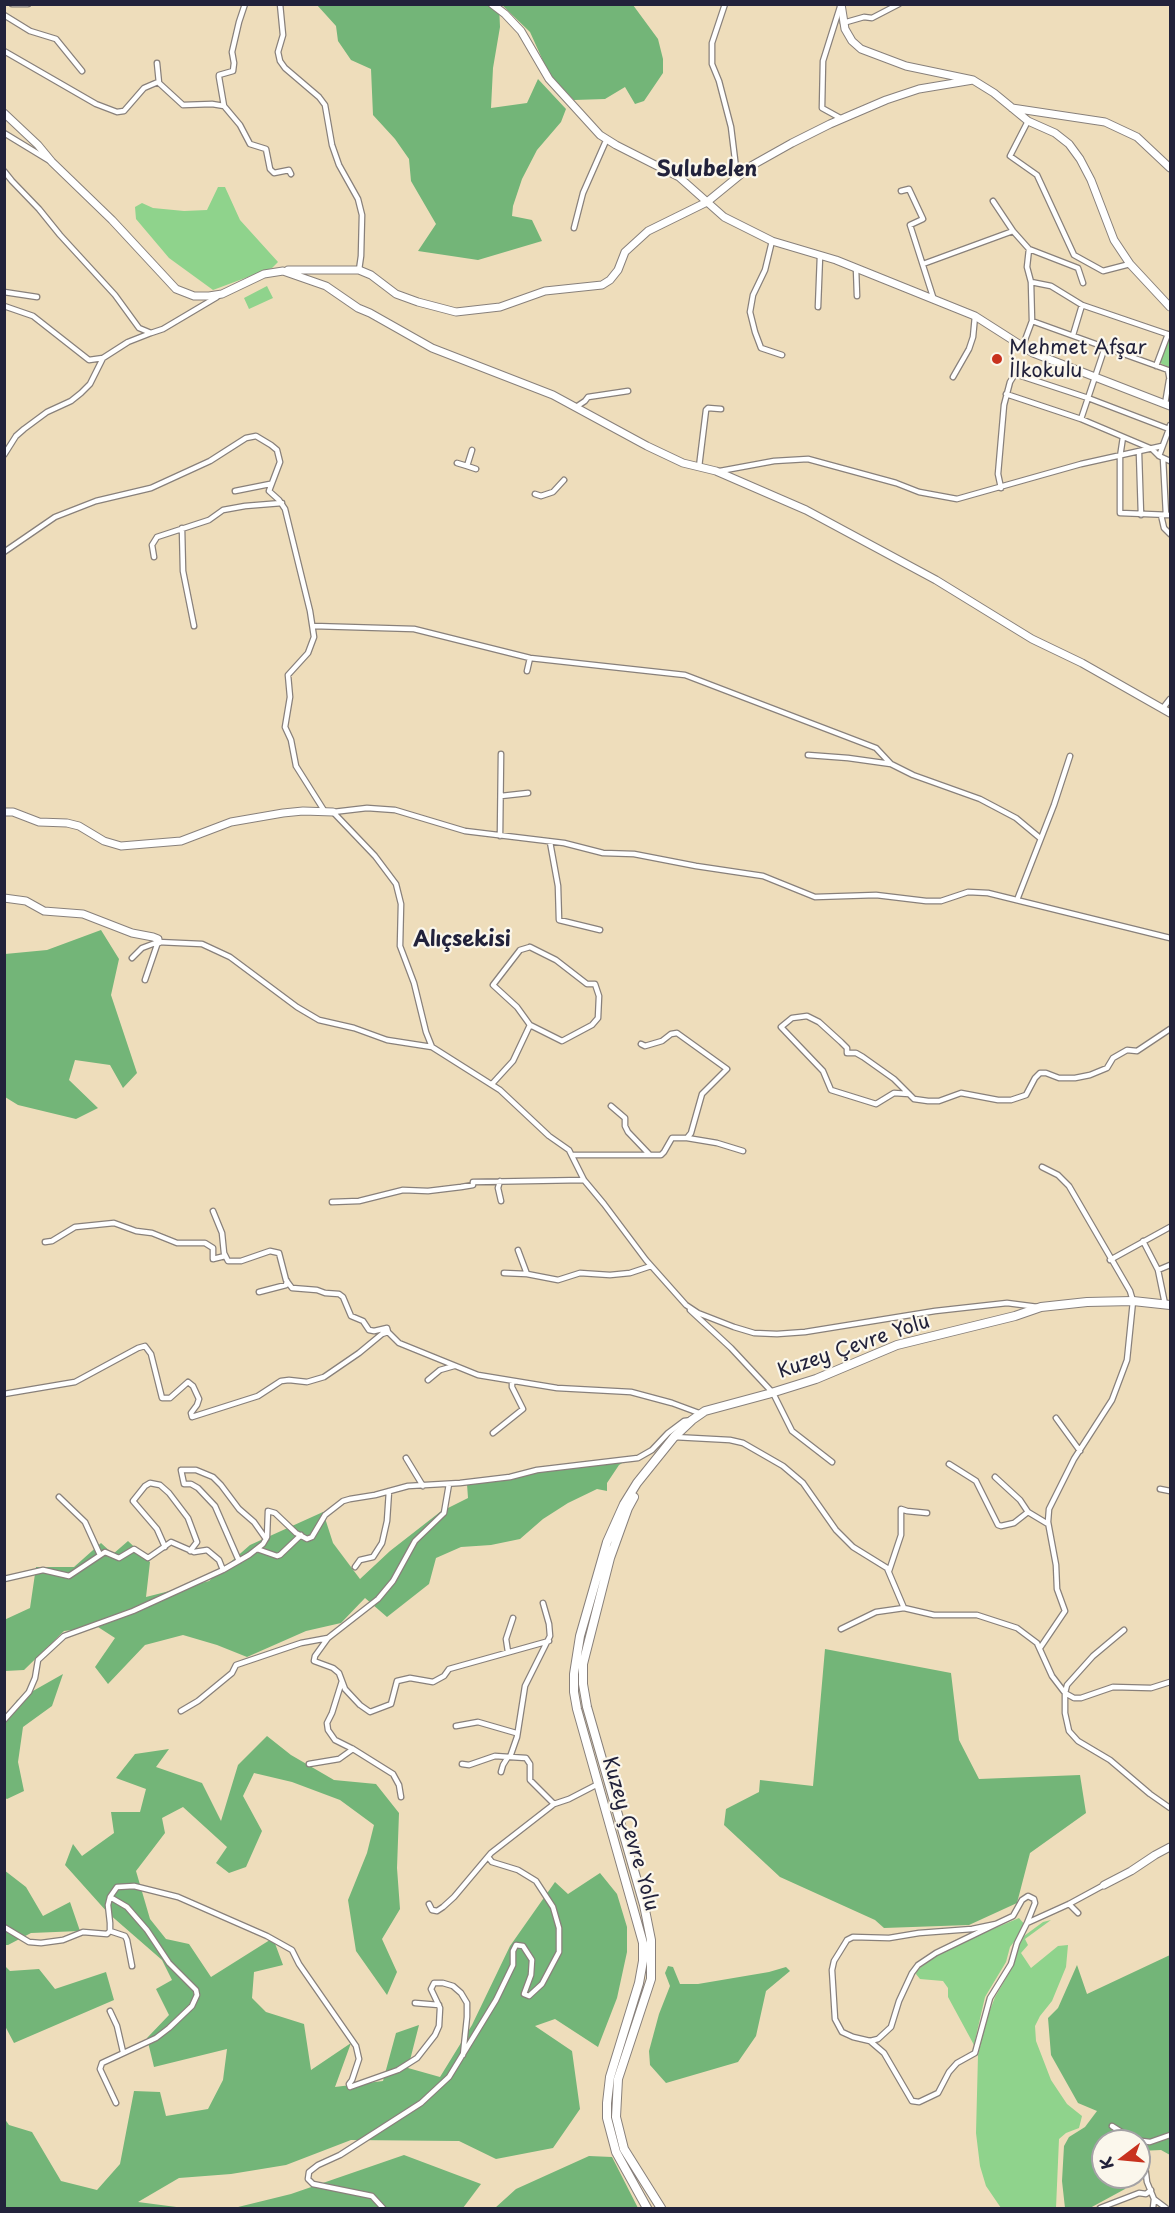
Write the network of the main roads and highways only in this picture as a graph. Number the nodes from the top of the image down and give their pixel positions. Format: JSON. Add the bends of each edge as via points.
{"nodes":[{"id":1,"x":1168,"y":1304,"type":"edge"},
{"id":2,"x":647,"y":1472,"type":"junction"},
{"id":3,"x":647,"y":2208,"type":"edge"},
{"id":4,"x":661,"y":2208,"type":"edge"}],
"edges":[{"from":1,"to":2,"type":"main road","name":"Kuzey Çevre Yolu","via":[[1087,1302],[1041,1307],[897,1345],[833,1373],[699,1413]]},
{"from":2,"to":3,"type":"main road","name":"Kuzey Çevre Yolu","via":[[624,1504],[607,1542],[576,1658],[574,1683],[577,1709],[644,1943],[639,1983],[610,2077],[607,2118],[615,2152]]},
{"from":2,"to":4,"type":"main road","name":"Kuzey Çevre Yolu","via":[[628,1508],[610,1558],[583,1664],[583,1684],[651,1940],[651,1979],[618,2079],[616,2117],[624,2149]]}]}
